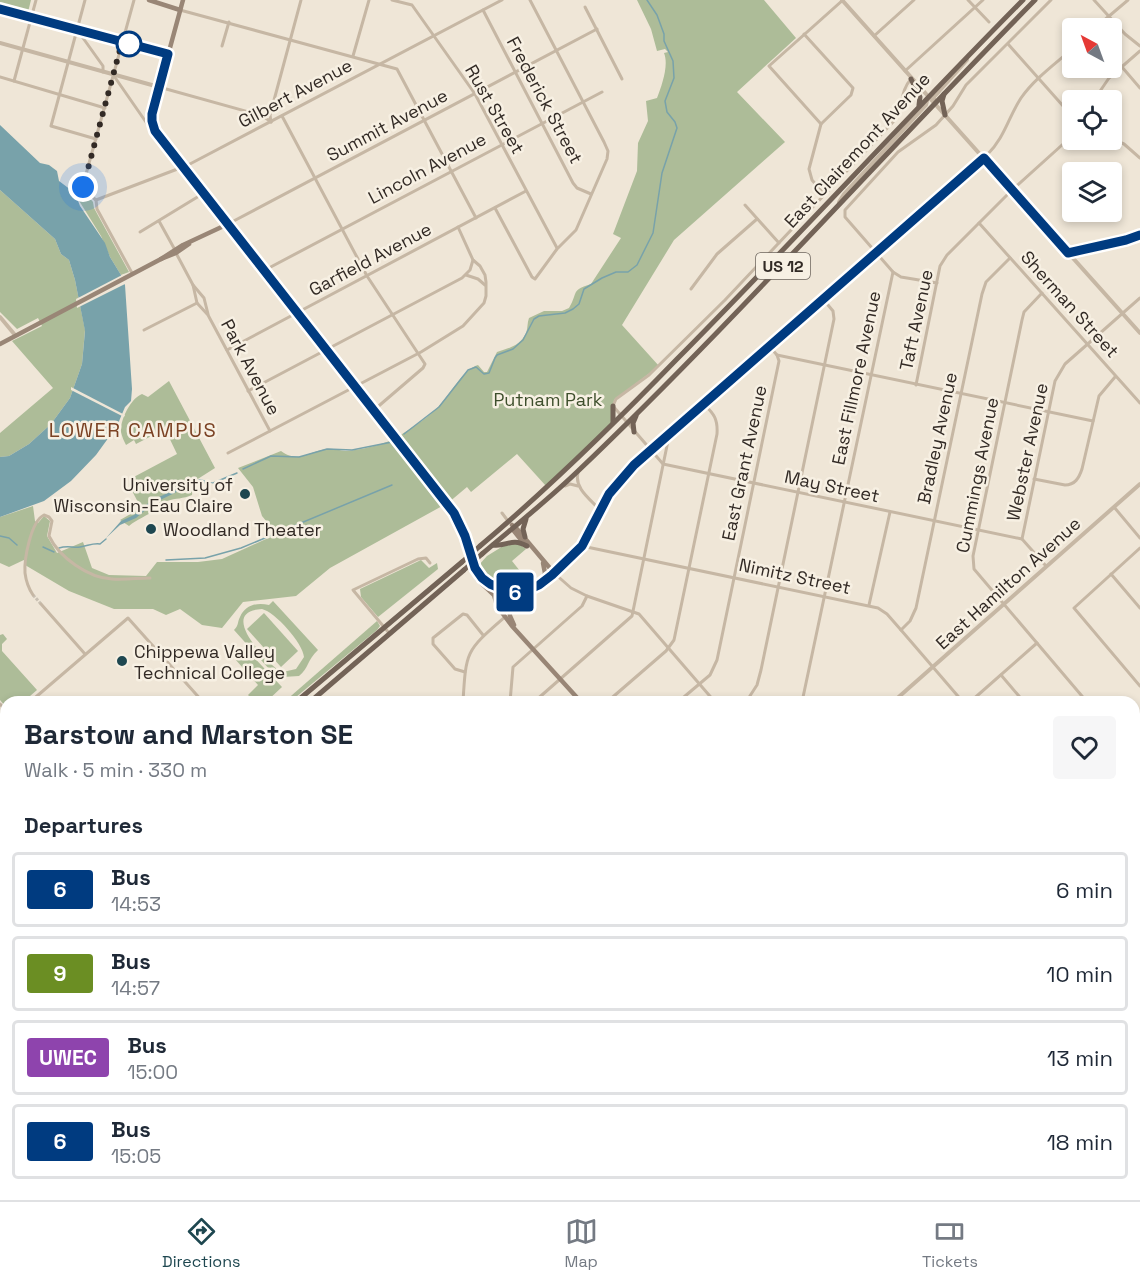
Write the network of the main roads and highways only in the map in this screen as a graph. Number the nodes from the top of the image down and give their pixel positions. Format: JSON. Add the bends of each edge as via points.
{"nodes":[{"id":1,"x":148,"y":0,"type":"edge"},
{"id":2,"x":183,"y":0,"type":"edge"},
{"id":3,"x":1023,"y":0,"type":"edge"},
{"id":4,"x":1030,"y":0,"type":"edge"},
{"id":5,"x":1035,"y":0,"type":"edge"},
{"id":6,"x":180,"y":10,"type":"junction"},
{"id":7,"x":992,"y":44,"type":"junction"},
{"id":8,"x":911,"y":79,"type":"road end"},
{"id":9,"x":946,"y":90,"type":"junction"},
{"id":10,"x":916,"y":109,"type":"junction"},
{"id":11,"x":945,"y":116,"type":"road end"},
{"id":12,"x":228,"y":224,"type":"junction"},
{"id":13,"x":0,"y":344,"type":"edge"},
{"id":14,"x":613,"y":406,"type":"road end"},
{"id":15,"x":636,"y":414,"type":"junction"},
{"id":16,"x":612,"y":425,"type":"junction"},
{"id":17,"x":634,"y":432,"type":"road end"},
{"id":18,"x":526,"y":517,"type":"junction"},
{"id":19,"x":509,"y":522,"type":"junction"},
{"id":20,"x":514,"y":528,"type":"junction"},
{"id":21,"x":525,"y":537,"type":"junction"},
{"id":22,"x":493,"y":545,"type":"junction"},
{"id":23,"x":527,"y":546,"type":"junction"},
{"id":24,"x":538,"y":555,"type":"junction"},
{"id":25,"x":542,"y":560,"type":"junction"},
{"id":26,"x":475,"y":568,"type":"junction"},
{"id":27,"x":490,"y":584,"type":"junction"},
{"id":28,"x":539,"y":585,"type":"junction"},
{"id":29,"x":528,"y":590,"type":"junction"},
{"id":30,"x":508,"y":597,"type":"junction"},
{"id":31,"x":496,"y":601,"type":"junction"},
{"id":32,"x":510,"y":607,"type":"junction"},
{"id":33,"x":498,"y":608,"type":"junction"},
{"id":34,"x":517,"y":630,"type":"junction"},
{"id":35,"x":303,"y":696,"type":"edge"},
{"id":36,"x":317,"y":696,"type":"edge"},
{"id":37,"x":575,"y":696,"type":"edge"}],
"edges":[{"from":1,"to":6,"type":"main road"},
{"from":2,"to":6,"type":"main road"},
{"from":3,"to":10,"type":"main road","name":"East Clairemont Avenue","number":"US 12"},
{"from":4,"to":7,"type":"main road"},
{"from":5,"to":7,"type":"main road","name":"East Clairemont Avenue","number":"US 12"},
{"from":6,"to":12,"type":"main road","via":[[152,117],[155,131]]},
{"from":7,"to":9,"type":"main road","name":"East Clairemont Avenue","number":"US 12"},
{"from":8,"to":10,"type":"main road","via":[[921,100]]},
{"from":9,"to":11,"type":"main road","via":[[942,101]]},
{"from":9,"to":15,"type":"main road","name":"East Clairemont Avenue","number":"US 12","via":[[721,330]]},
{"from":10,"to":16,"type":"main road","name":"East Clairemont Avenue","number":"US 12"},
{"from":12,"to":13,"type":"main road","name":"Summit Avenue"},
{"from":12,"to":26,"type":"main road","via":[[459,521]]},
{"from":14,"to":16,"type":"main road"},
{"from":15,"to":17,"type":"main road"},
{"from":15,"to":18,"type":"main road","name":"East Clairemont Avenue","number":"US 12"},
{"from":16,"to":19,"type":"main road","name":"East Clairemont Avenue","number":"US 12"},
{"from":18,"to":20,"type":"main road","name":"East Clairemont Avenue","number":"US 12"},
{"from":18,"to":21,"type":"main road"},
{"from":19,"to":20,"type":"main road"},
{"from":19,"to":35,"type":"main road","name":"East Clairemont Avenue","number":"US 12","bridge":true},
{"from":20,"to":21,"type":"main road"},
{"from":20,"to":22,"type":"main road","name":"East Clairemont Avenue","number":"US 12"},
{"from":20,"to":23,"type":"main road"},
{"from":21,"to":24,"type":"main road"},
{"from":22,"to":23,"type":"main road","via":[[514,541]]},
{"from":22,"to":36,"type":"main road","number":"US 12","bridge":true},
{"from":23,"to":24,"type":"main road"},
{"from":24,"to":25,"type":"main road"},
{"from":25,"to":28,"type":"main road","via":[[545,573]]},
{"from":25,"to":28,"type":"main road","via":[[554,573]]},
{"from":26,"to":27,"type":"main road"},
{"from":26,"to":31,"type":"main road","via":[[477,579]]},
{"from":27,"to":29,"type":"main road","via":[[511,592]]},
{"from":27,"to":30,"type":"main road"},
{"from":28,"to":29,"type":"main road"},
{"from":28,"to":32,"type":"main road"},
{"from":29,"to":30,"type":"main road"},
{"from":30,"to":31,"type":"main road"},
{"from":30,"to":32,"type":"main road"},
{"from":31,"to":33,"type":"main road"},
{"from":32,"to":33,"type":"main road"},
{"from":32,"to":34,"type":"main road"},
{"from":33,"to":34,"type":"main road"},
{"from":34,"to":37,"type":"main road"}]}
